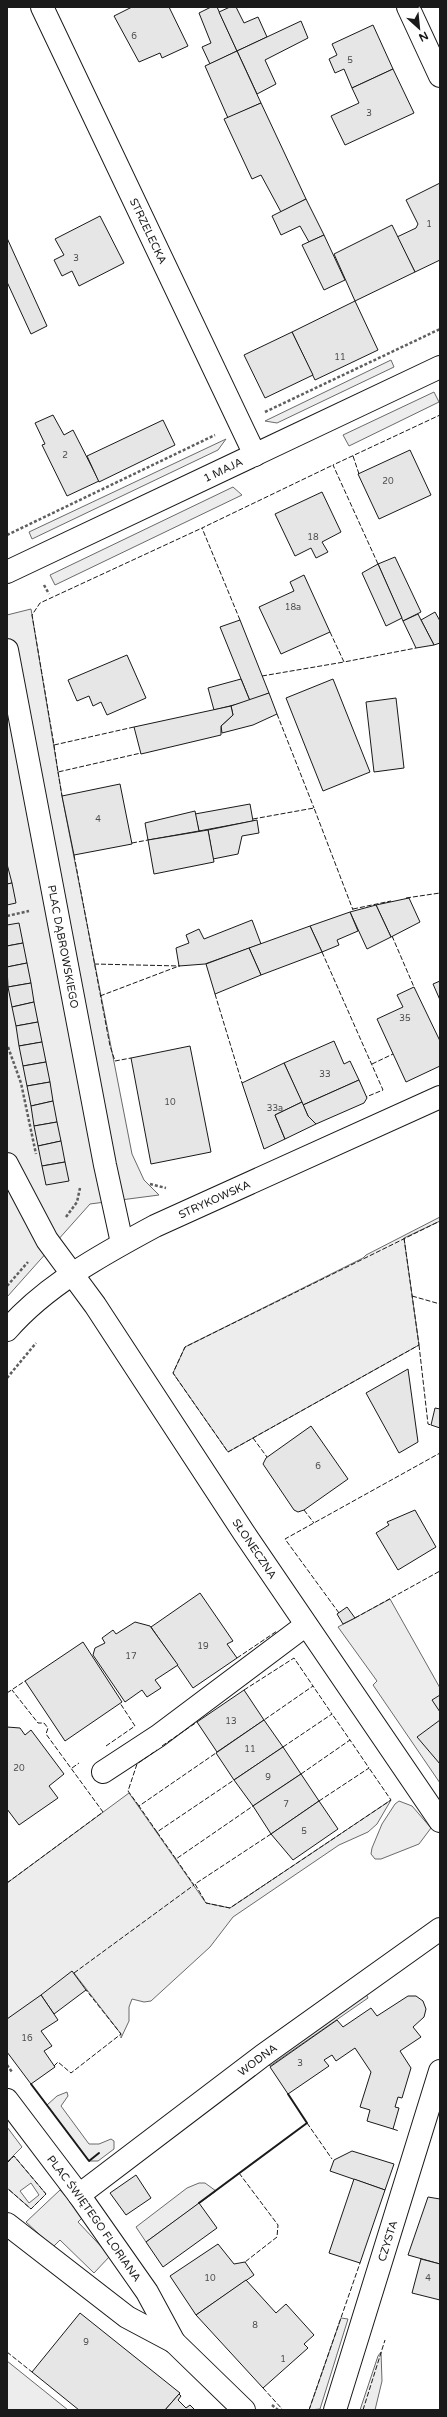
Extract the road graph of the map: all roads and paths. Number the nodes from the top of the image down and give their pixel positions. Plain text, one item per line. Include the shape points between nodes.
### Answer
1 (42, 7) edge
2 (408, 7) edge
3 (440, 76) edge
4 (440, 329) edge
5 (440, 367) edge
6 (261, 414) dead end
7 (218, 434) dead end
8 (255, 455) junction
9 (7, 535) edge
10 (7, 572) edge
11 (7, 650) edge
12 (28, 904) dead end
13 (29, 911) junction
14 (7, 916) edge
15 (31, 919) dead end
16 (7, 1043) edge
17 (8, 1047) edge
18 (440, 1096) edge
19 (36, 1155) dead end
20 (7, 1164) edge
21 (79, 1182) dead end
22 (47, 1240) junction
23 (122, 1243) junction
24 (72, 1275) junction
25 (8, 1283) edge
26 (7, 1330) edge
27 (306, 1625) junction
28 (103, 1772) dead end
29 (440, 1821) edge
30 (440, 1929) edge
31 (440, 2072) edge
32 (7, 2100) edge
33 (79, 2195) junction
34 (7, 2224) edge
35 (174, 2342) junction
36 (244, 2410) edge
37 (335, 2410) edge

1 - 8 street, STRZELECKA
2 - 3 street
4 - 6 path
5 - 8 street, 1 MAJA
7 - 9 path
8 - 10 street, 1 MAJA
11 - 23 street, PLAC DĄBROWSKIEGO
12 - 13 path
13 - 14 path
13 - 15 path
16 - 17 path
17 - 19 path via 21,1083
18 - 23 street, STRYKOWSKA
20 - 22 street, SŁONECZNA
21 - 22 path via 76,1202
22 - 24 street, SŁONECZNA
22 - 25 path
23 - 24 street, STRYKOWSKA
24 - 26 street, STRYKOWSKA
24 - 27 street, SŁONECZNA via 95,1305
27 - 28 street via 158,1736
27 - 29 street, SŁONECZNA
30 - 33 street, WODNA via 262,2056
31 - 37 street, CZYSTA
32 - 33 street, PLAC ŚWIĘTEGO FLORIANA
33 - 35 street, PLAC ŚWIĘTEGO FLORIANA via 147,2292
34 - 35 street, PLAC ŚWIĘTEGO FLORIANA via 127,2318
35 - 36 street, PLAC ŚWIĘTEGO FLORIANA

